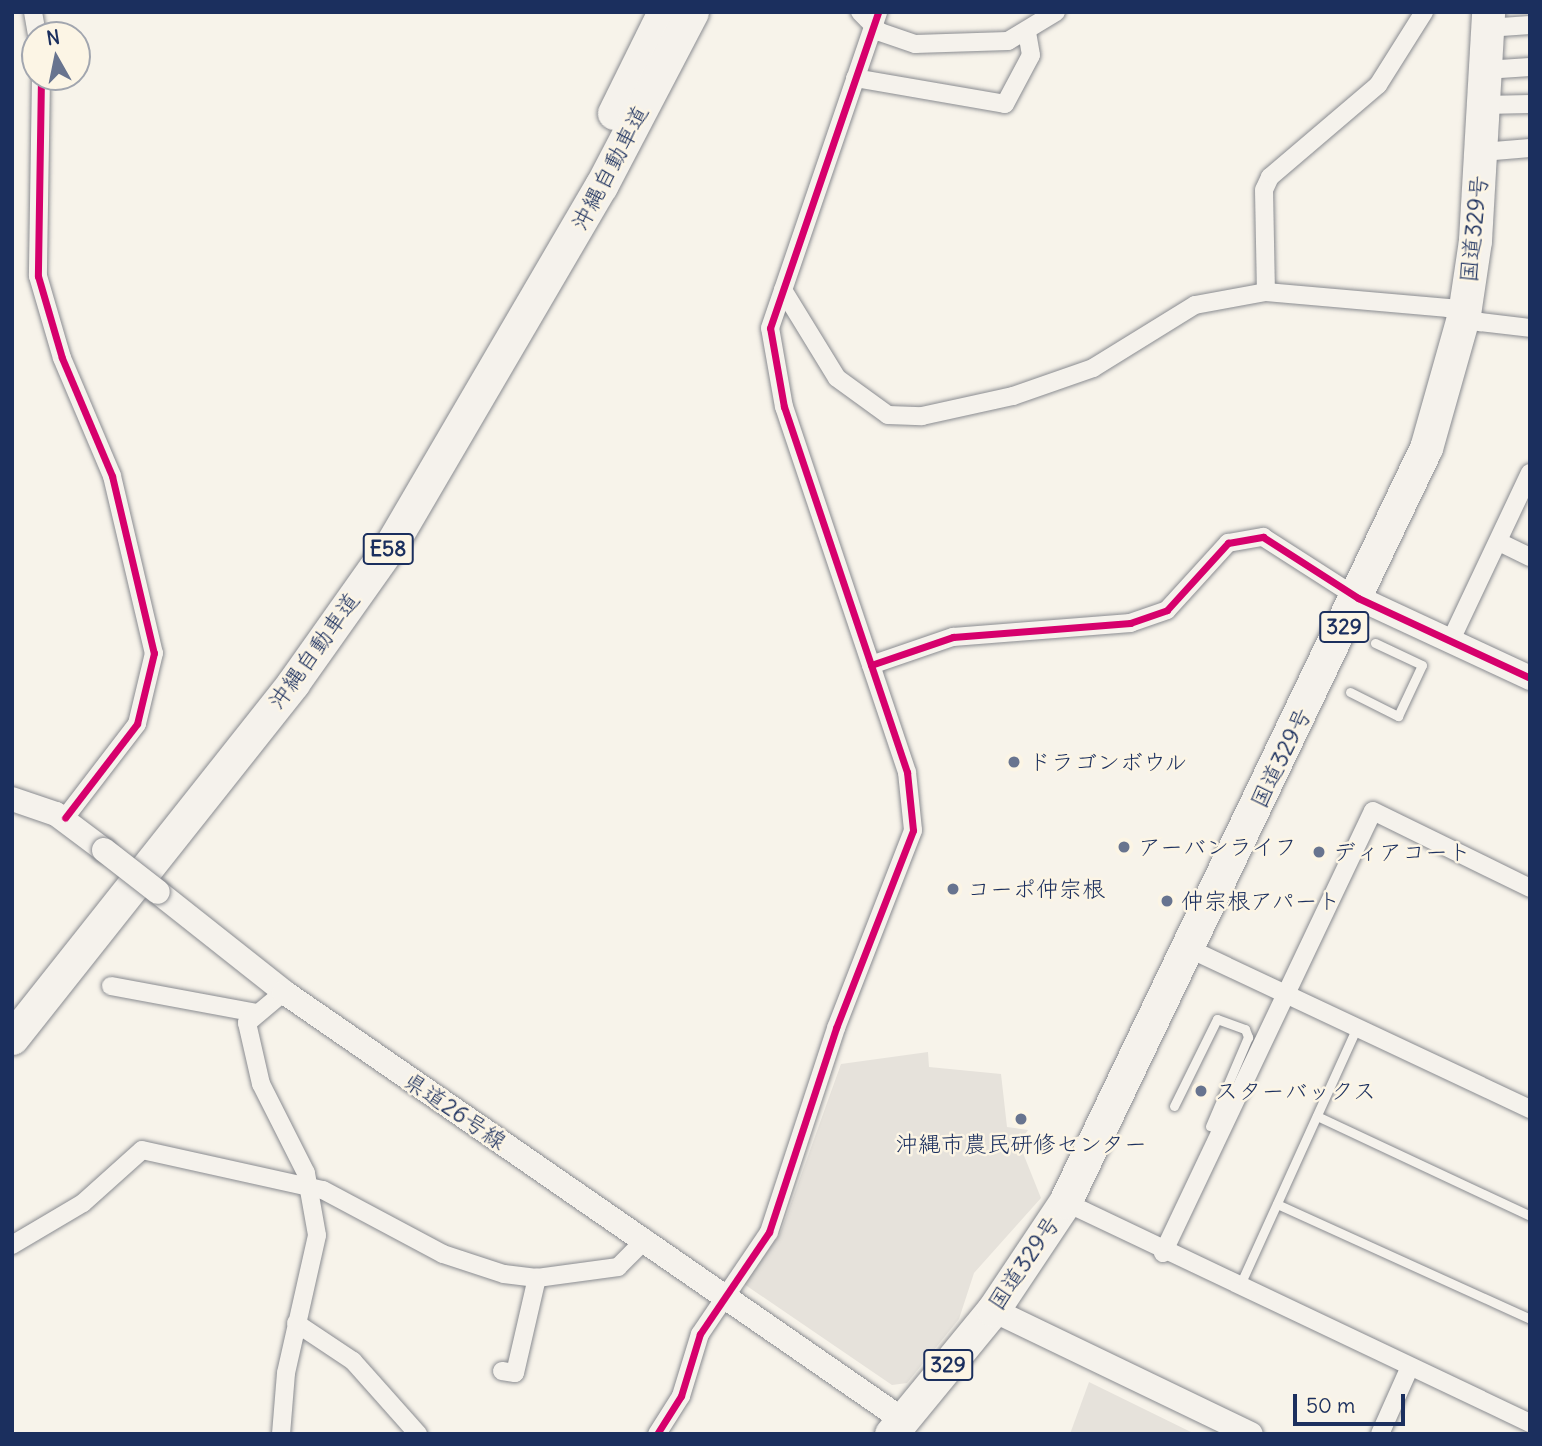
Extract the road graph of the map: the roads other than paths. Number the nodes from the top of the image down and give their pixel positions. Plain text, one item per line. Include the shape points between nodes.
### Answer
1 (664, 12) edge
2 (692, 12) edge
3 (714, 12) edge
4 (1056, 12) edge
5 (1424, 12) edge
6 (870, 16) edge
7 (1487, 20) edge
8 (1530, 25) edge
9 (1027, 33) junction
10 (1530, 68) edge
11 (1485, 70) junction
12 (855, 78) junction
13 (41, 91) edge
14 (1530, 104) edge
15 (1484, 106) junction
16 (1530, 148) edge
17 (1482, 152) junction
18 (601, 186) junction
19 (783, 290) junction
20 (1266, 292) junction
21 (1464, 314) junction
22 (1530, 328) edge
23 (1530, 473) edge
24 (1499, 542) junction
25 (1530, 556) edge
26 (1358, 598) junction
27 (1450, 642) junction
28 (1376, 643) dead end
29 (871, 665) junction
30 (1530, 678) edge
31 (1350, 692) dead end
32 (12, 799) edge
33 (65, 818) junction
34 (1530, 888) edge
35 (1191, 949) junction
36 (111, 986) dead end
37 (284, 992) junction
38 (1283, 992) junction
39 (12, 1003) edge
40 (257, 1013) junction
41 (1357, 1027) junction
42 (12, 1038) edge
43 (1174, 1106) dead end
44 (1530, 1109) edge
45 (1317, 1116) junction
46 (1210, 1126) dead end
47 (308, 1185) junction
48 (1065, 1202) junction
49 (1277, 1204) junction
50 (1530, 1216) edge
51 (646, 1239) junction
52 (12, 1245) edge
53 (1163, 1253) junction
54 (537, 1278) junction
55 (1238, 1288) junction
56 (726, 1294) junction
57 (993, 1310) junction
58 (1530, 1319) edge
59 (296, 1323) junction
60 (1409, 1369) junction
61 (502, 1371) dead end
62 (1530, 1423) edge
63 (897, 1427) edge
64 (281, 1434) edge
65 (418, 1434) edge
66 (657, 1434) edge
67 (1251, 1434) edge
68 (1380, 1434) edge

1 - 39 highway, 沖縄自動車道 / E58 via 590,162 375,528 273,673
2 - 18 highway, 沖縄自動車道 / E58
3 - 18 highway via 632,155
4 - 9 street
5 - 20 street via 1378,85 1270,177 1264,190
6 - 9 street via 915,44 1007,41
6 - 12 street
7 - 8 street
7 - 11 highway, 国道329号 / 329
9 - 12 street via 1031,55 1004,104
10 - 11 street
11 - 15 highway, 国道329号 / 329
12 - 19 street
13 - 33 street via 38,276 62,358 112,476 154,653 136,724
14 - 15 street
15 - 17 highway, 国道329号 / 329
16 - 17 street
17 - 21 highway, 国道329号 / 329
18 - 42 highway, 沖縄自動車道 / E58 via 392,542 293,683
19 - 20 street via 837,378 888,415 922,416 1013,396 1093,368 1195,305
19 - 29 street via 770,328 784,407
20 - 21 street
21 - 22 street
21 - 26 highway, 国道329号 / 329 via 1426,448
23 - 24 street
24 - 25 street
24 - 27 street
26 - 27 main road
26 - 29 street via 1263,537 1228,543 1167,610 1130,623 953,638
26 - 35 highway, 国道329号 / 329
27 - 30 main road
28 - 31 lane via 1422,665 1398,716
29 - 56 street via 907,772 913,830 836,1028 769,1232
32 - 33 main road, 県道26号線
33 - 37 main road, 県道26号線, bridge
34 - 38 street via 1373,811
35 - 38 street
35 - 48 highway, 国道329号 / 329
36 - 40 street
37 - 40 street
37 - 51 main road, 県道26号線
38 - 41 street
38 - 53 street
40 - 47 street via 247,1023 261,1084
41 - 44 street
41 - 45 lane
43 - 46 lane via 1217,1019 1245,1029 1248,1037
45 - 49 lane
45 - 50 lane
47 - 52 street via 142,1150 83,1203
47 - 54 street via 471,1266
47 - 59 street via 317,1235
48 - 53 street
48 - 57 highway, 国道329号 / 329
49 - 55 lane
49 - 58 lane
51 - 54 street via 618,1267
51 - 56 main road, 県道26号線
53 - 55 street
54 - 61 street via 515,1373
55 - 60 street
56 - 63 main road, 県道26号線
56 - 66 street via 700,1334 681,1396
57 - 63 highway, 国道329号 / 329
57 - 67 main road
59 - 64 street
59 - 65 street via 353,1361
60 - 62 street
60 - 68 street

